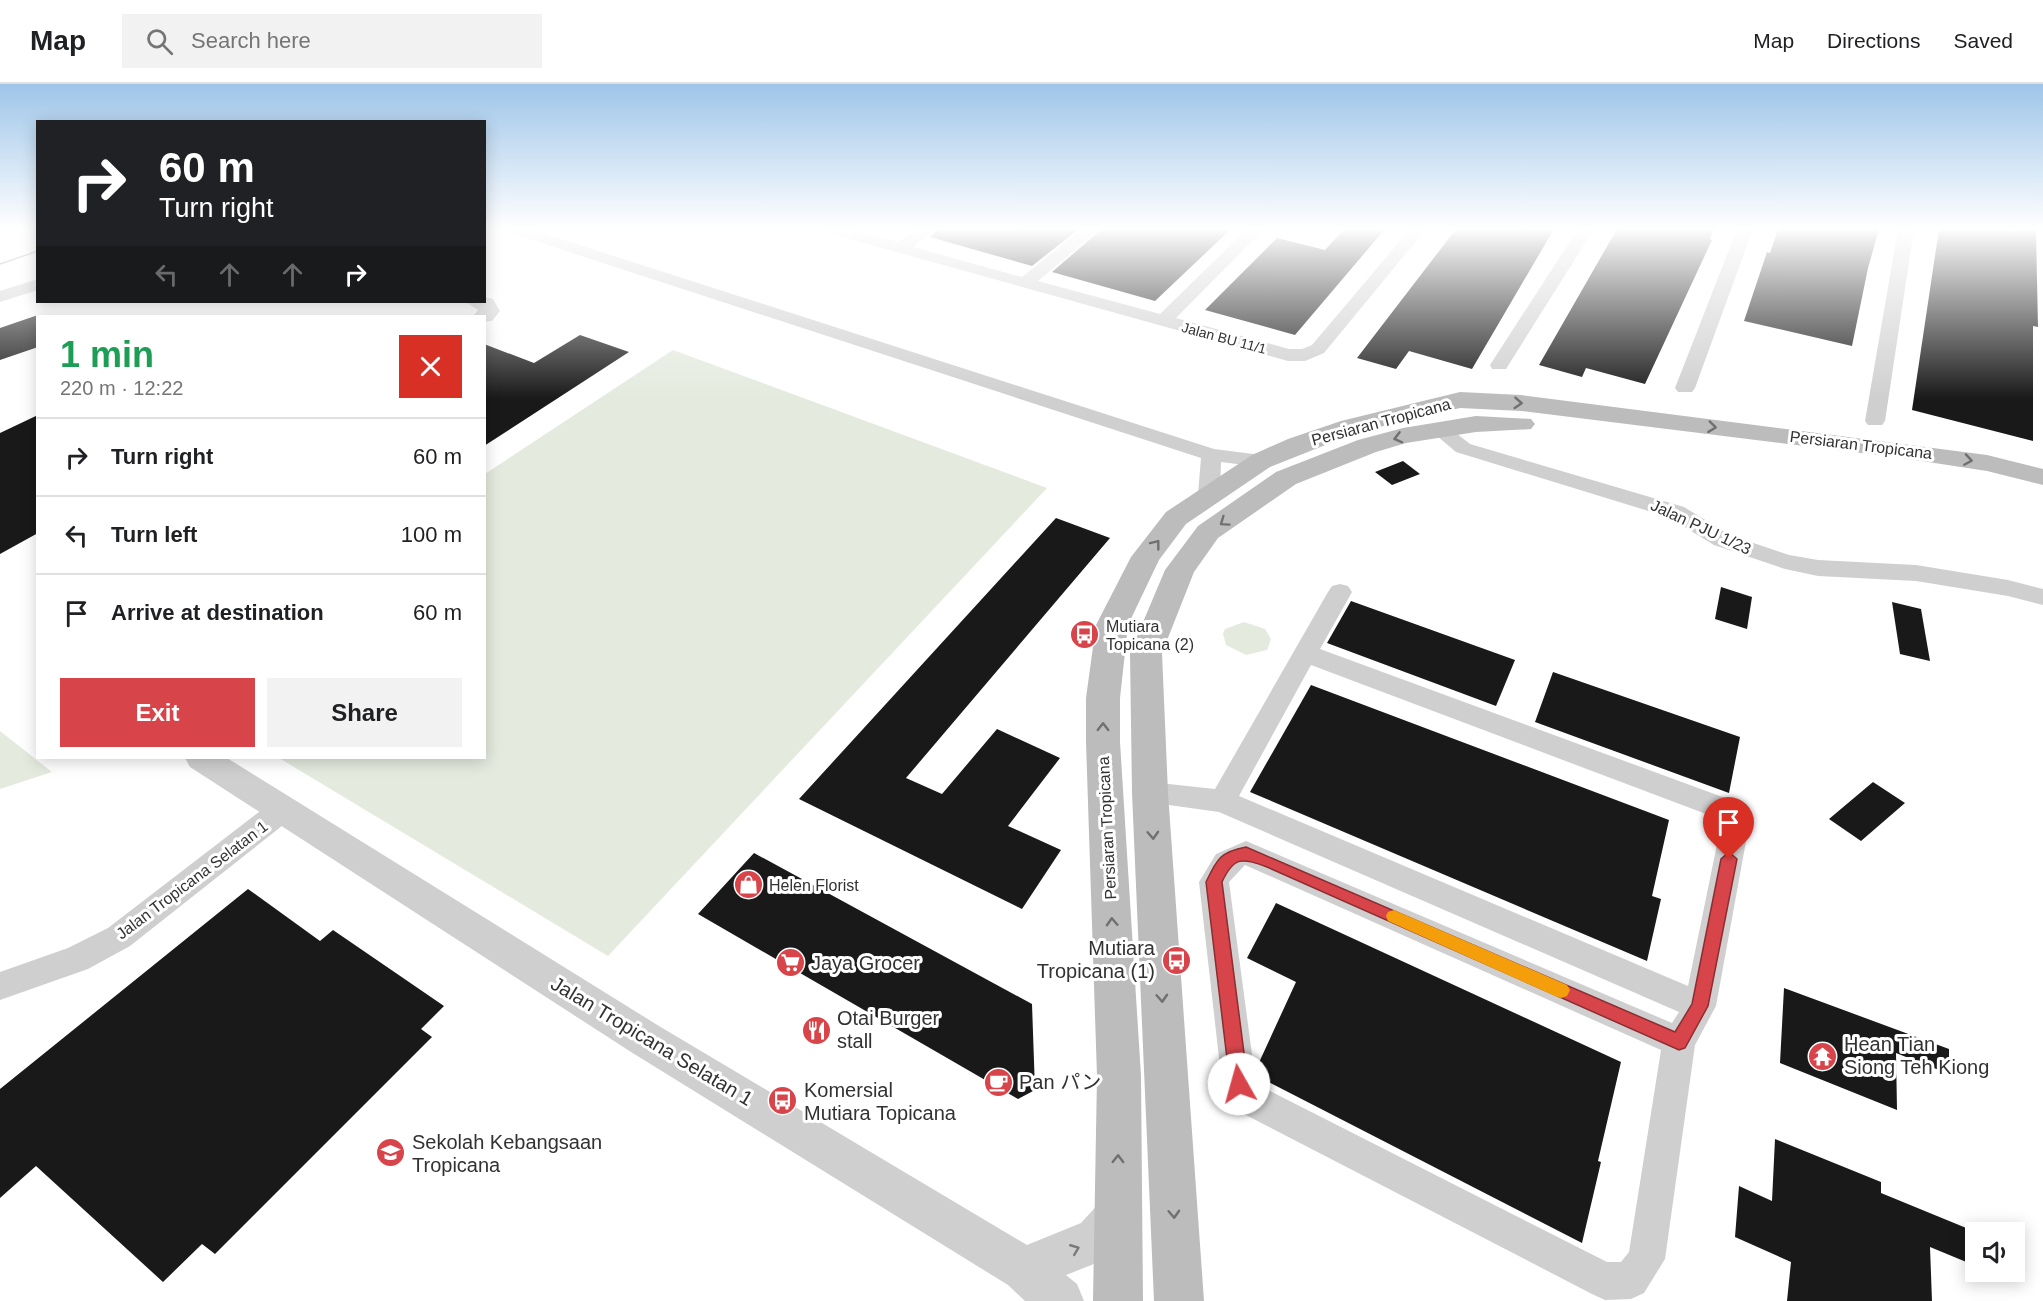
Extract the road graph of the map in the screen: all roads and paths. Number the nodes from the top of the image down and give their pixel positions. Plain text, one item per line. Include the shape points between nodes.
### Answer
1 (33, 286) edge
2 (689, 286) edge
3 (1039, 286) edge
4 (1199, 286) edge
5 (1371, 286) edge
6 (1550, 286) edge
7 (1724, 286) edge
8 (1897, 286) edge
9 (0, 297) edge
10 (481, 303) edge
11 (485, 315) edge
12 (1162, 322) junction
13 (1499, 365) dead end
14 (1686, 388) dead end
15 (1460, 400) junction
16 (1405, 412) junction
17 (1875, 421) dead end
18 (1476, 424) junction
19 (1435, 430) junction
20 (1210, 455) junction
21 (1261, 461) junction
22 (2043, 477) edge
23 (1209, 495) junction
24 (2043, 496) edge
25 (1340, 592) dead end
26 (2043, 597) edge
27 (1304, 653) junction
28 (204, 759) edge
29 (1150, 793) junction
30 (1222, 801) junction
31 (282, 810) junction
32 (0, 986) edge
33 (1700, 1006) junction
34 (1679, 1042) junction
35 (1117, 1217) junction
36 (1024, 1269) junction
37 (1060, 1301) edge
38 (1118, 1301) edge
39 (1179, 1301) edge

1 - 9 street
2 - 20 street
3 - 12 street, Jalan BU 11/1
4 - 12 street
5 - 12 street, Jalan BU 11/1 via 1318,349 1305,355 1288,355
6 - 13 street
7 - 14 street
8 - 17 street
10 - 11 street via 489,310
15 - 16 main road, Persiaran Tropicana
15 - 18 main road via 1455,411
15 -> 22 main road, Persiaran Tropicana via 1521,403 1902,450 1987,463
16 - 19 main road via 1427,421
16 - 21 main road, Persiaran Tropicana via 1350,426
18 - 19 main road, Persiaran Tropicana
18 - 24 main road, Persiaran Tropicana via 1546,424 1935,475
19 - 26 street, Jalan PJU 1/23 via 1463,448 1676,512 1722,540 1785,562 1818,568 1916,573
19 -> 29 main road, Persiaran Tropicana via 1367,446 1295,474 1208,532 1180,570 1146,653
20 - 21 street
20 - 23 street
21 - 23 main road, Persiaran Tropicana
35 -> 23 main road, Persiaran Tropicana via 1119,1076 1103,742 1103,698 1112,625 1146,557 1176,518
25 - 27 street
27 - 30 street
27 - 33 street via 1737,814
28 - 31 street, Jalan Tropicana Selatan 1
29 - 30 street
29 -> 39 main road, Persiaran Tropicana
30 - 33 street
31 - 32 street, Jalan Tropicana Selatan 1 via 119,937 77,958
31 - 36 street, Jalan Tropicana Selatan 1 via 645,1039
33 - 34 street
34 - 34 street via 1646,1259 1631,1280 1605,1281 1254,1101 1239,1084 1214,882 1222,865 1232,856 1246,853
36 -> 35 street via 1097,1240
35 - 38 main road, Persiaran Tropicana
36 - 37 street, Jalan Tropicana Selatan 1

